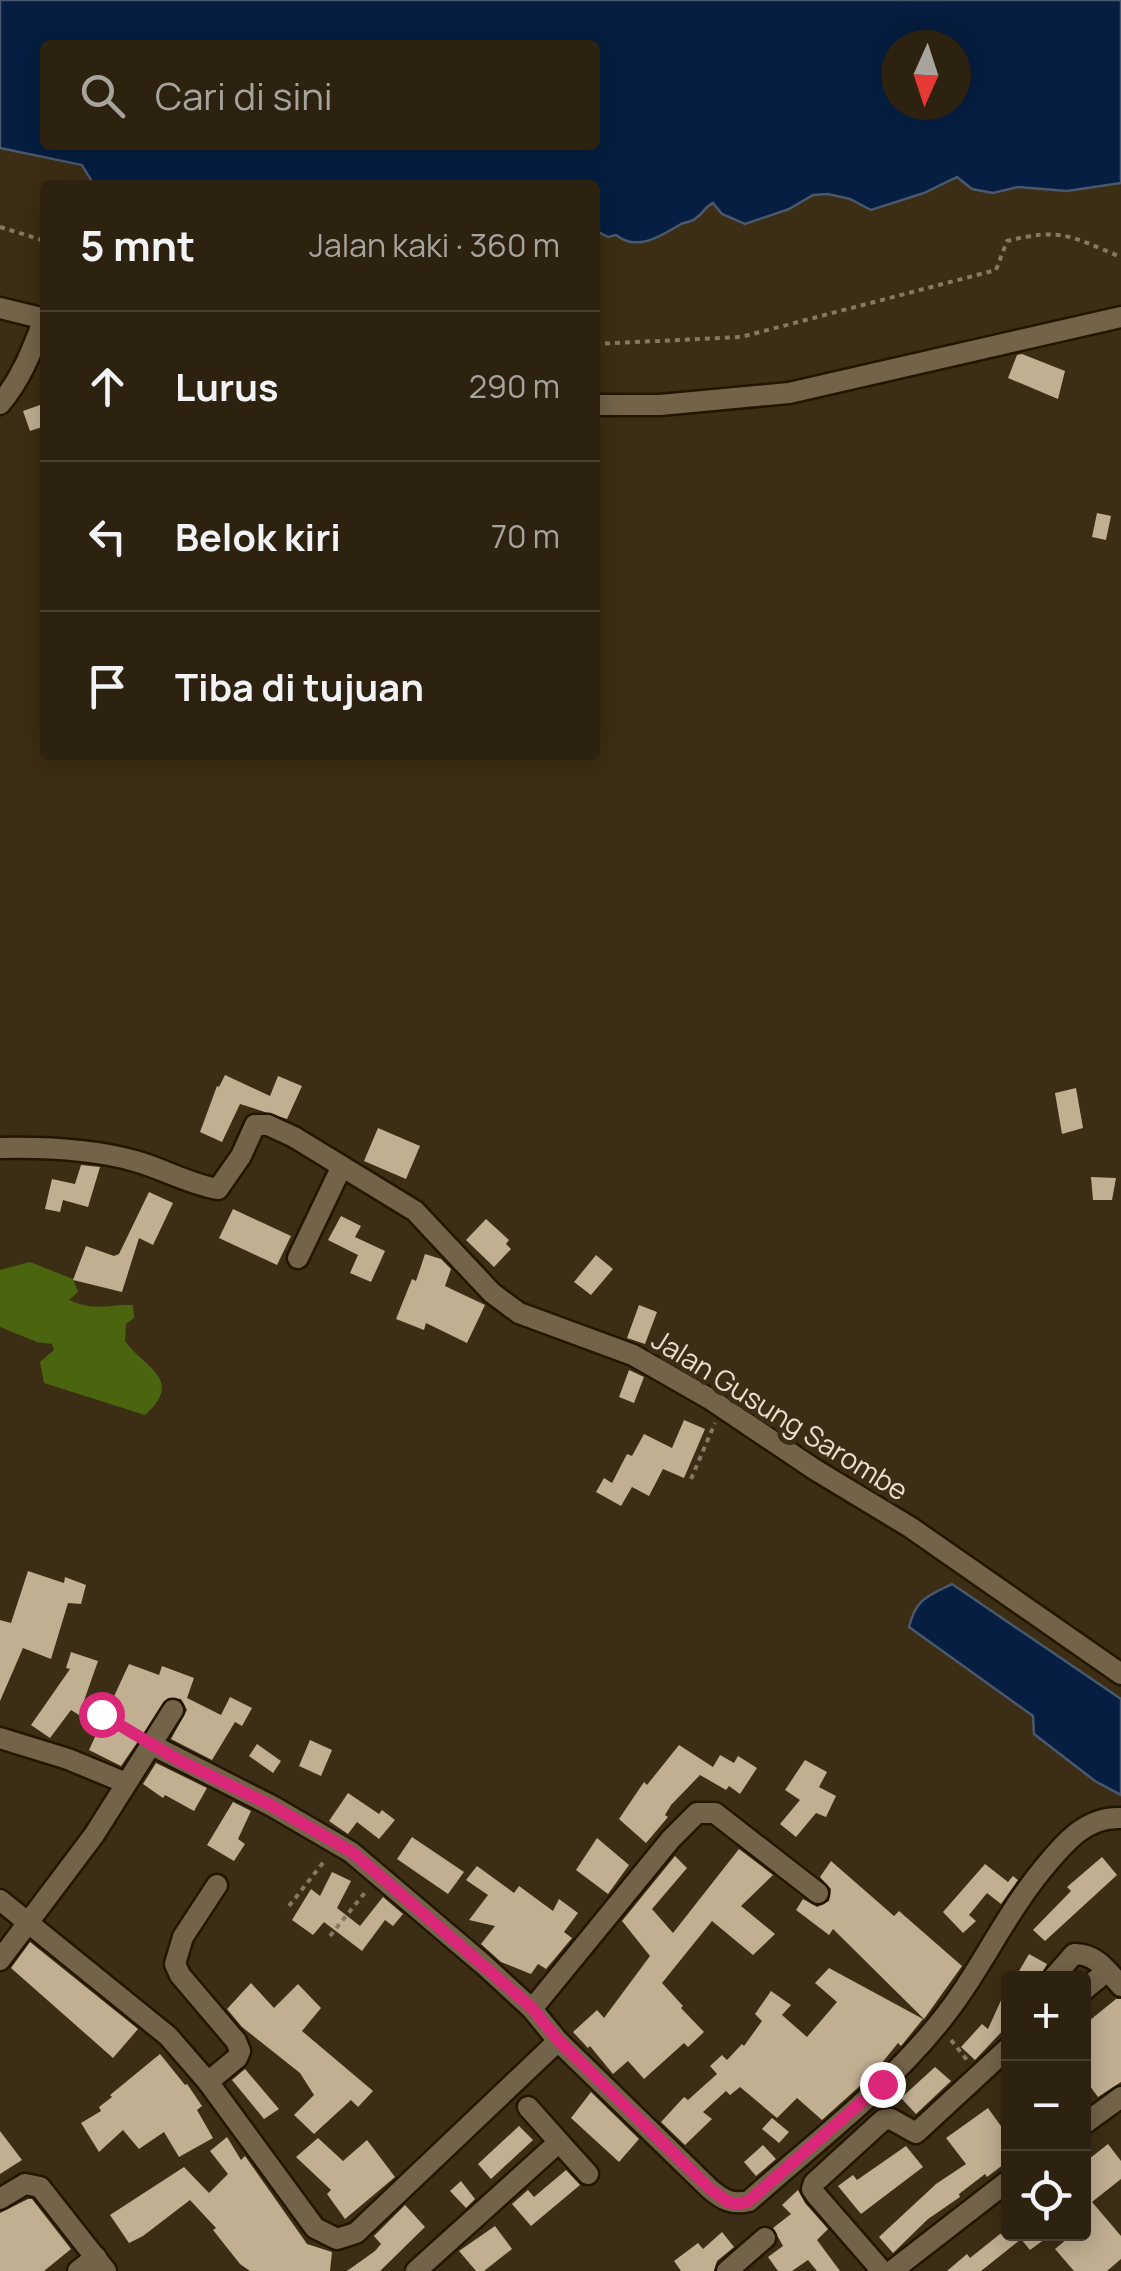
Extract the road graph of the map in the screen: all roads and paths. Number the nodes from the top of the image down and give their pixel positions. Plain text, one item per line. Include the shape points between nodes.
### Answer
1 (0, 227) edge
2 (40, 239) edge
3 (1121, 256) edge
4 (0, 308) edge
5 (1121, 317) edge
6 (40, 318) edge
7 (40, 329) edge
8 (600, 344) edge
9 (0, 404) edge
10 (600, 405) edge
11 (0, 1148) edge
12 (341, 1168) junction
13 (298, 1258) dead end
14 (721, 1409) junction
15 (692, 1479) dead end
16 (1121, 1674) edge
17 (173, 1710) dead end
18 (101, 1714) dead end
19 (0, 1738) edge
20 (150, 1744) junction
21 (126, 1783) junction
22 (1121, 1818) edge
23 (338, 1844) junction
24 (379, 1875) junction
25 (217, 1885) dead end
26 (818, 1892) dead end
27 (0, 1900) edge
28 (289, 1906) dead end
29 (26, 1922) junction
30 (330, 1936) dead end
31 (0, 1960) edge
32 (1060, 1971) edge
33 (1114, 1979) edge
34 (532, 2008) junction
35 (939, 2024) junction
36 (558, 2040) junction
37 (1001, 2061) edge
38 (978, 2076) junction
39 (208, 2082) junction
40 (1121, 2097) edge
41 (528, 2106) dead end
42 (1091, 2119) edge
43 (559, 2142) junction
44 (588, 2174) dead end
45 (1001, 2185) edge
46 (0, 2200) edge
47 (766, 2238) dead end
48 (101, 2264) edge
49 (427, 2268) edge
50 (78, 2271) edge
51 (727, 2271) edge
52 (882, 2271) edge
53 (892, 2271) edge

1 - 2 path
3 - 8 path via 1082,238 1040,233 1007,241 996,270 741,337
4 - 6 street
5 - 10 street via 790,393
7 - 9 street
11 - 12 street, Jalan Gusung Sarombe via 101,1153 218,1189 255,1125 268,1125
12 - 13 street
12 - 14 street, Jalan Gusung Sarombe via 416,1211 519,1313 633,1355
14 - 15 path
14 - 16 street, Jalan Gusung Sarombe via 910,1526
17 - 20 street
18 - 20 path
19 - 21 street
20 - 21 street
20 - 23 street
21 - 29 street via 77,1860
22 - 35 street via 1089,1824 1062,1846
23 - 24 street
23 - 28 path
24 - 30 path
24 - 34 street
25 - 39 street via 175,1964 240,2050
26 - 34 street via 715,1812 697,1814
27 - 29 street
29 - 31 street
29 - 39 street via 144,2013
32 - 33 street via 1076,1954 1091,1956
34 - 36 street
35 - 36 street via 858,2108 738,2204 710,2189
35 - 38 path
36 - 39 street via 346,2238 315,2228
37 - 38 street
38 - 52 street via 916,2133 883,2120 812,2186
40 - 42 street
41 - 43 street
43 - 44 street
43 - 49 street
45 - 53 street
46 - 48 street via 25,2184 40,2187
47 - 51 street
48 - 50 street

